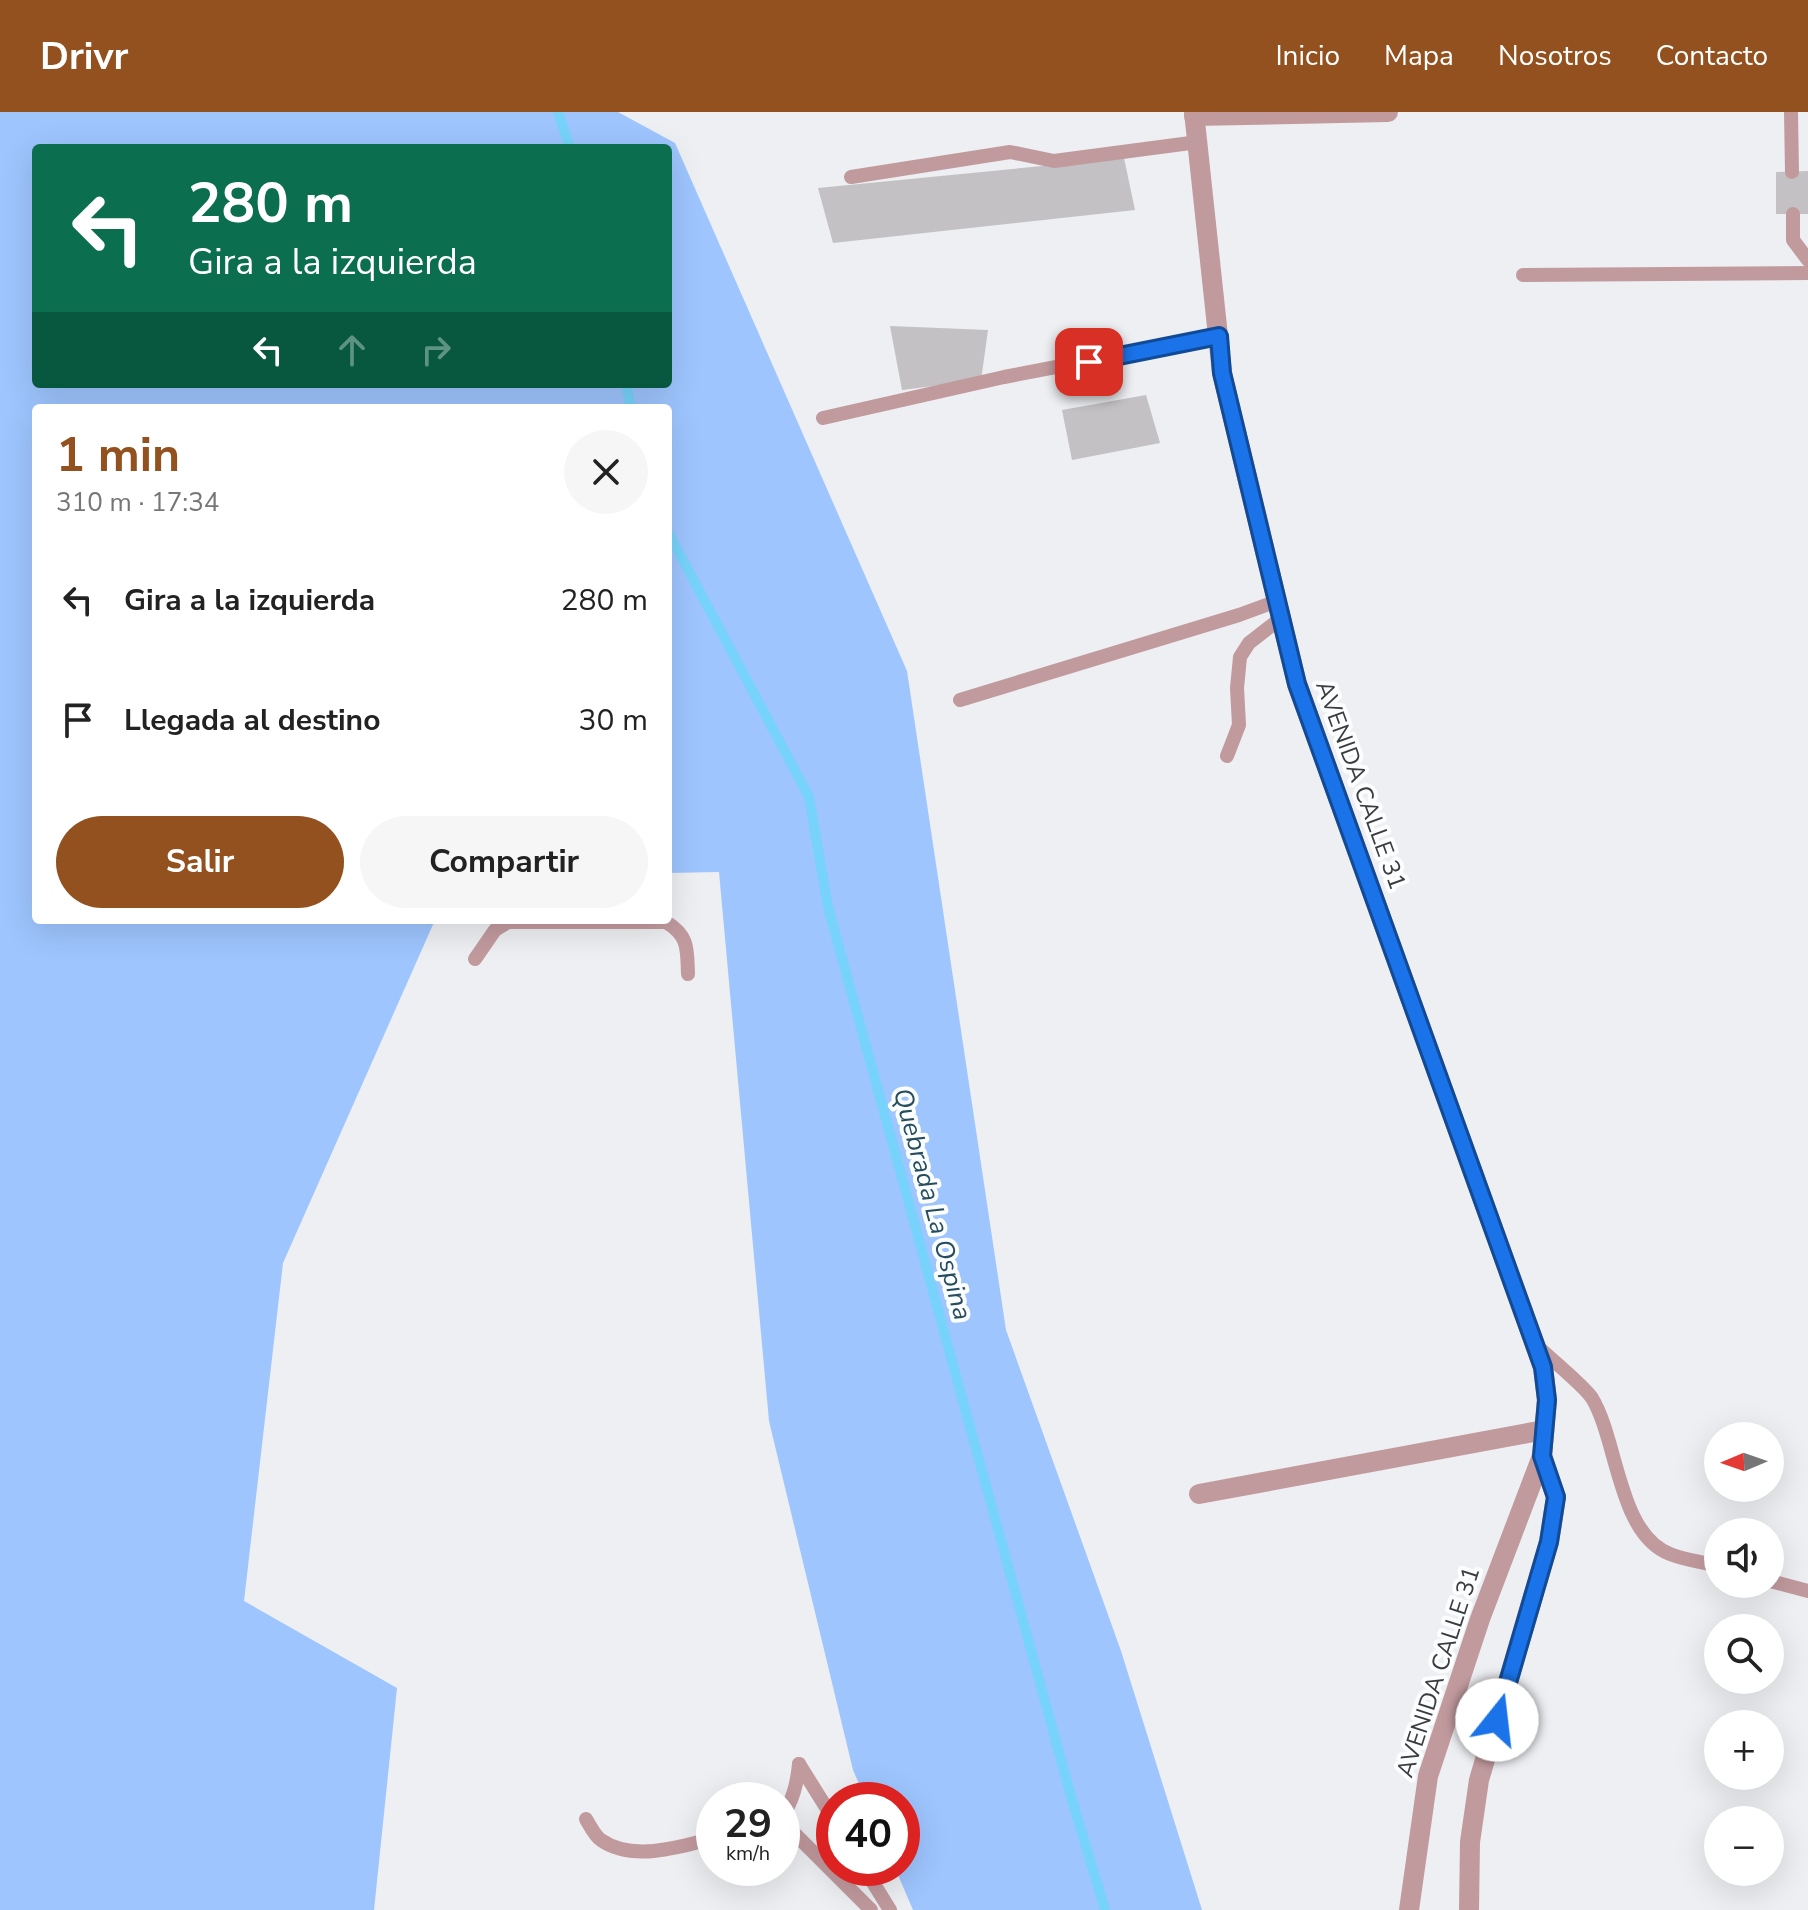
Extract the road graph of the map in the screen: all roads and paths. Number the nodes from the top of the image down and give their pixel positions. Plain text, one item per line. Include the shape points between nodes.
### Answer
1 (1388, 112) edge
2 (1791, 112) edge
3 (1194, 114) edge
4 (1198, 142) junction
5 (1792, 172) dead end
6 (851, 177) dead end
7 (1793, 214) dead end
8 (1808, 260) edge
9 (1808, 273) edge
10 (1523, 275) dead end
11 (1219, 336) junction
12 (823, 418) dead end
13 (1279, 609) junction
14 (960, 700) dead end
15 (1227, 756) dead end
16 (505, 924) edge
17 (669, 924) edge
18 (475, 959) dead end
19 (688, 974) dead end
20 (1534, 1343) junction
21 (1544, 1430) junction
22 (1542, 1456) junction
23 (1199, 1494) dead end
24 (1704, 1562) edge
25 (1784, 1585) edge
26 (1808, 1591) edge
27 (796, 1782) edge
28 (816, 1791) edge
29 (586, 1819) dead end
30 (800, 1837) edge
31 (696, 1842) edge
32 (875, 1886) edge
33 (871, 1910) edge
34 (890, 1910) edge
35 (1409, 1910) edge
36 (1469, 1910) edge

1 - 3 street
2 - 5 lane
3 - 4 street, AVENIDA CALLE 31
4 - 6 lane via 1054,161 1010,152
4 - 11 street, AVENIDA CALLE 31
7 - 8 lane via 1793,240
9 - 10 lane
11 - 12 lane
11 - 13 street, AVENIDA CALLE 31 via 1222,373
13 - 14 lane via 1239,615
13 - 15 lane via 1240,657 1239,725
13 - 20 street, AVENIDA CALLE 31 via 1297,684
16 - 18 lane
17 - 19 lane via 684,938
20 - 21 street, AVENIDA CALLE 31 via 1547,1400
20 - 24 lane via 1591,1396 1643,1532 1667,1553
21 - 22 street, AVENIDA CALLE 31
21 - 23 street
22 - 35 street, AVENIDA CALLE 31 via 1428,1776
22 - 36 street, AVENIDA CALLE 31 via 1556,1497 1549,1542 1479,1780 1470,1842
25 - 26 lane
27 - 28 lane via 799,1764
29 - 31 lane via 599,1840 624,1849 661,1850
30 - 33 lane
32 - 34 lane

